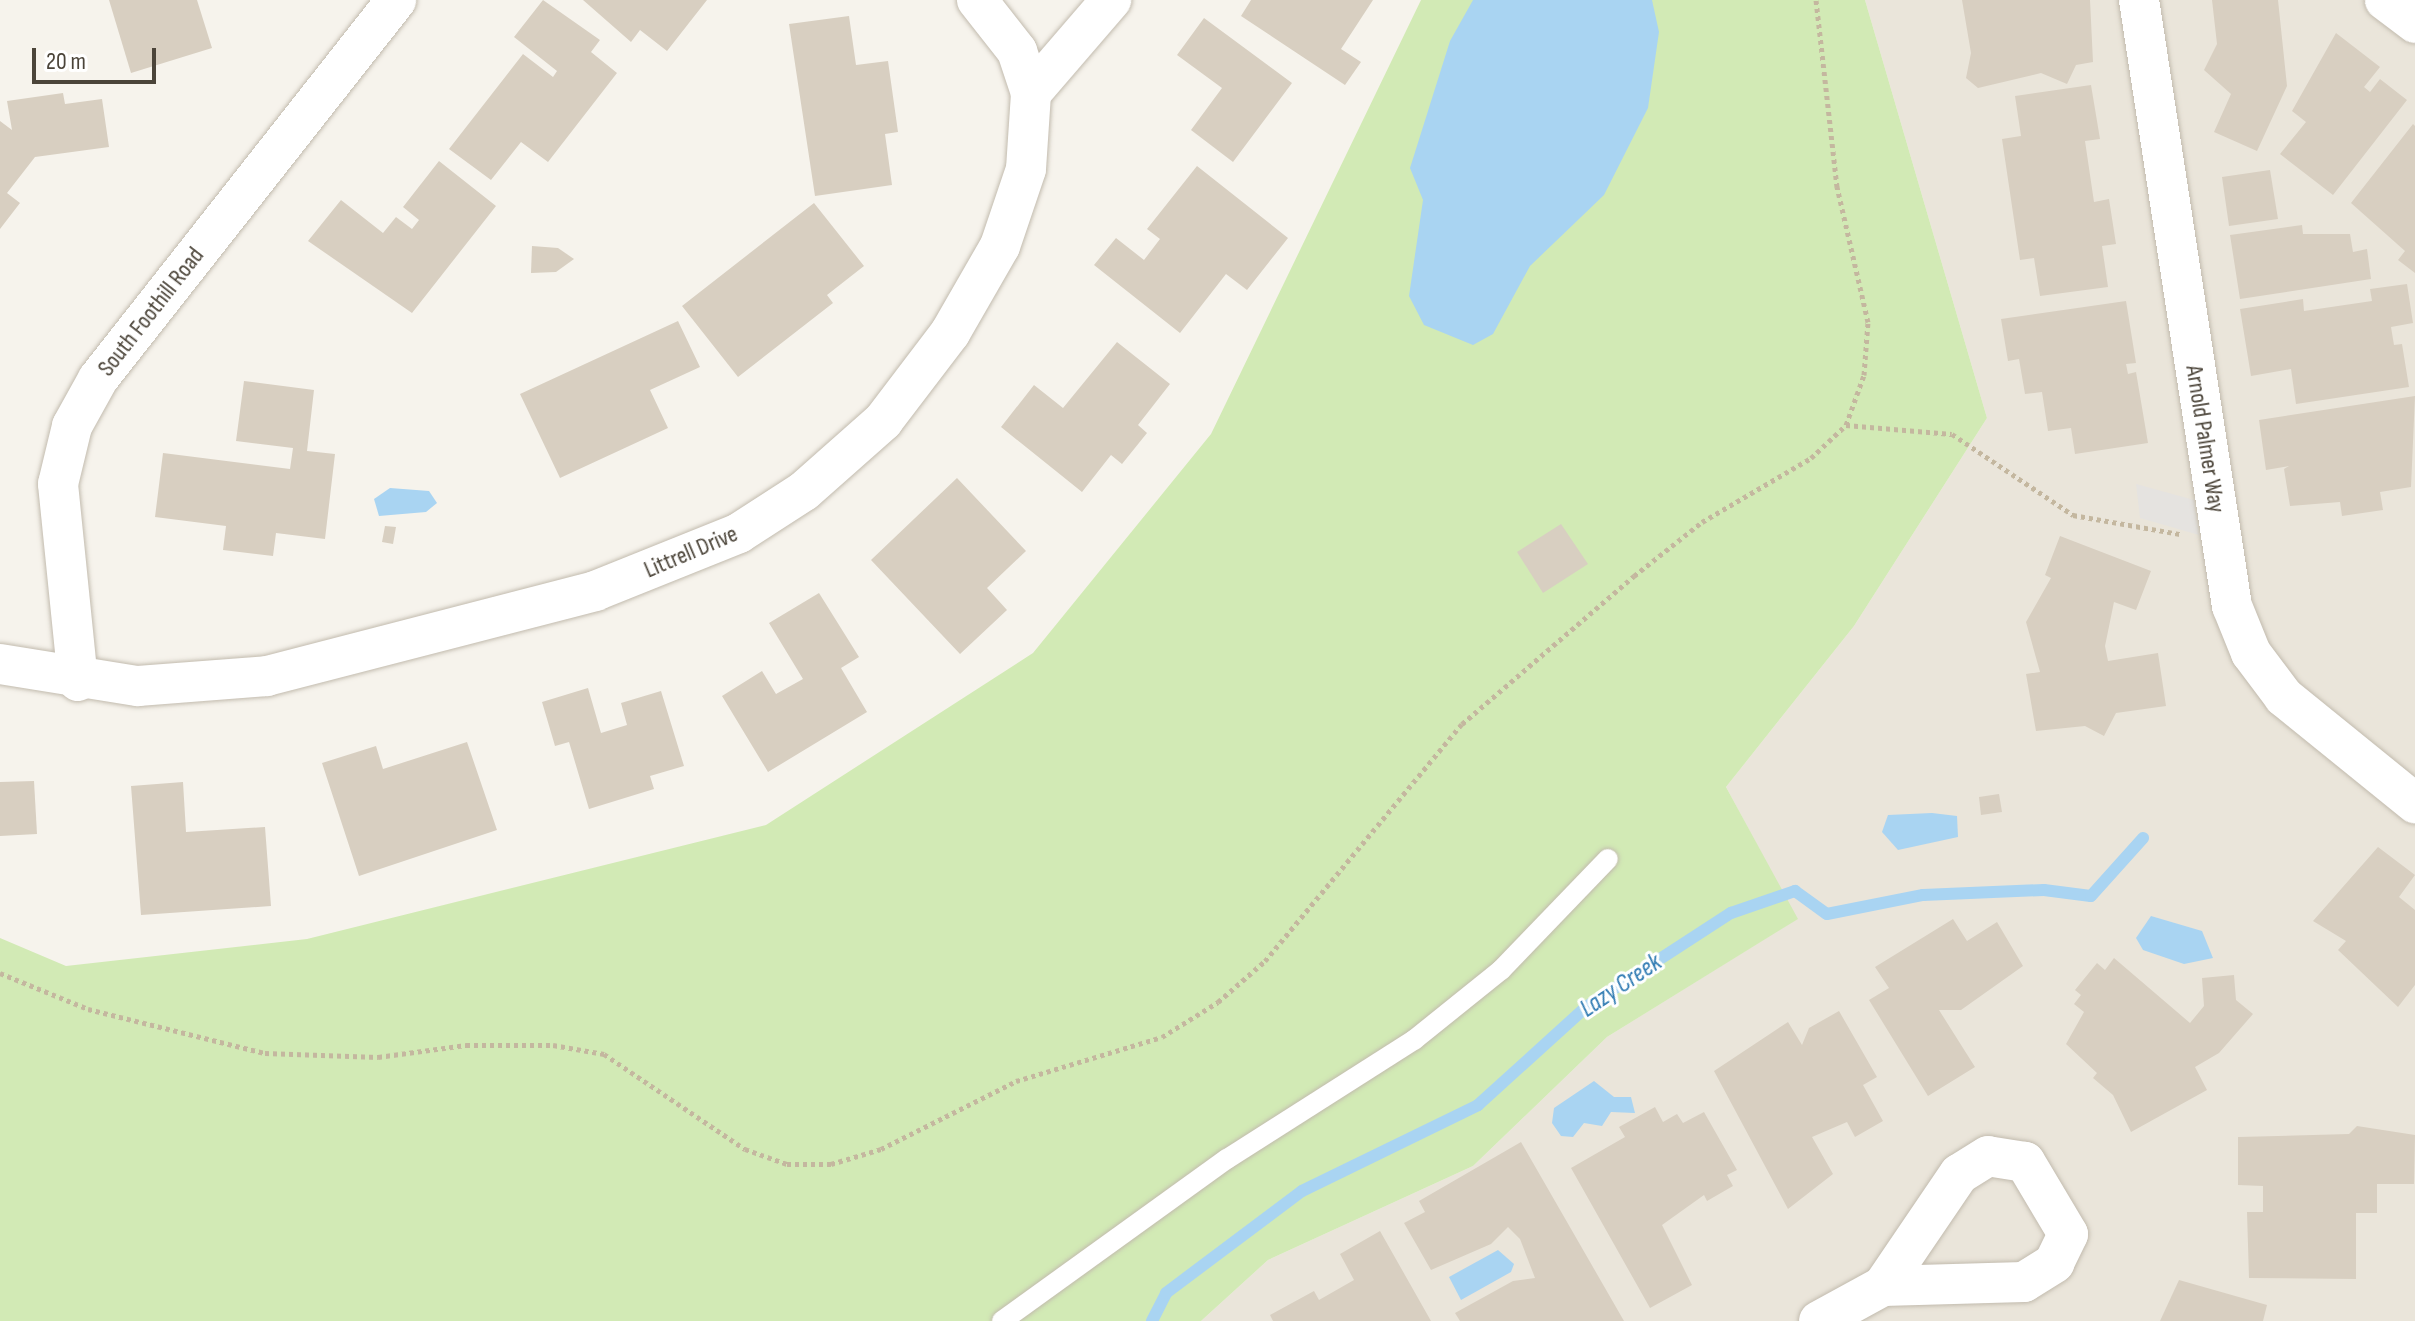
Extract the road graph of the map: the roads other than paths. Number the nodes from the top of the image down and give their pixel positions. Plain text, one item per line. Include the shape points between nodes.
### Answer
1 (396, 0) edge
2 (977, 0) edge
3 (1111, 0) edge
4 (2139, 0) edge
5 (2385, 0) edge
6 (2415, 23) edge
7 (1031, 93) junction
8 (0, 664) edge
9 (78, 681) junction
10 (2415, 803) edge
11 (1608, 859) dead end
12 (1883, 1286) dead end
13 (1002, 1321) edge
14 (1819, 1321) edge

1 - 9 street, South Foothill Road via 98,379 72,426 58,484
2 - 7 street, Littrell Drive via 1017,51
3 - 7 street
4 - 10 street, Arnold Palmer Way via 2232,606 2251,653 2295,707
5 - 6 street
7 - 9 street, Littrell Drive via 1026,169 1000,246 950,333 883,421 804,491 739,533 595,591 267,676 202,686
8 - 9 street, Littrell Drive
11 - 13 lane via 1501,970 1414,1040 1227,1159
12 - 14 street

